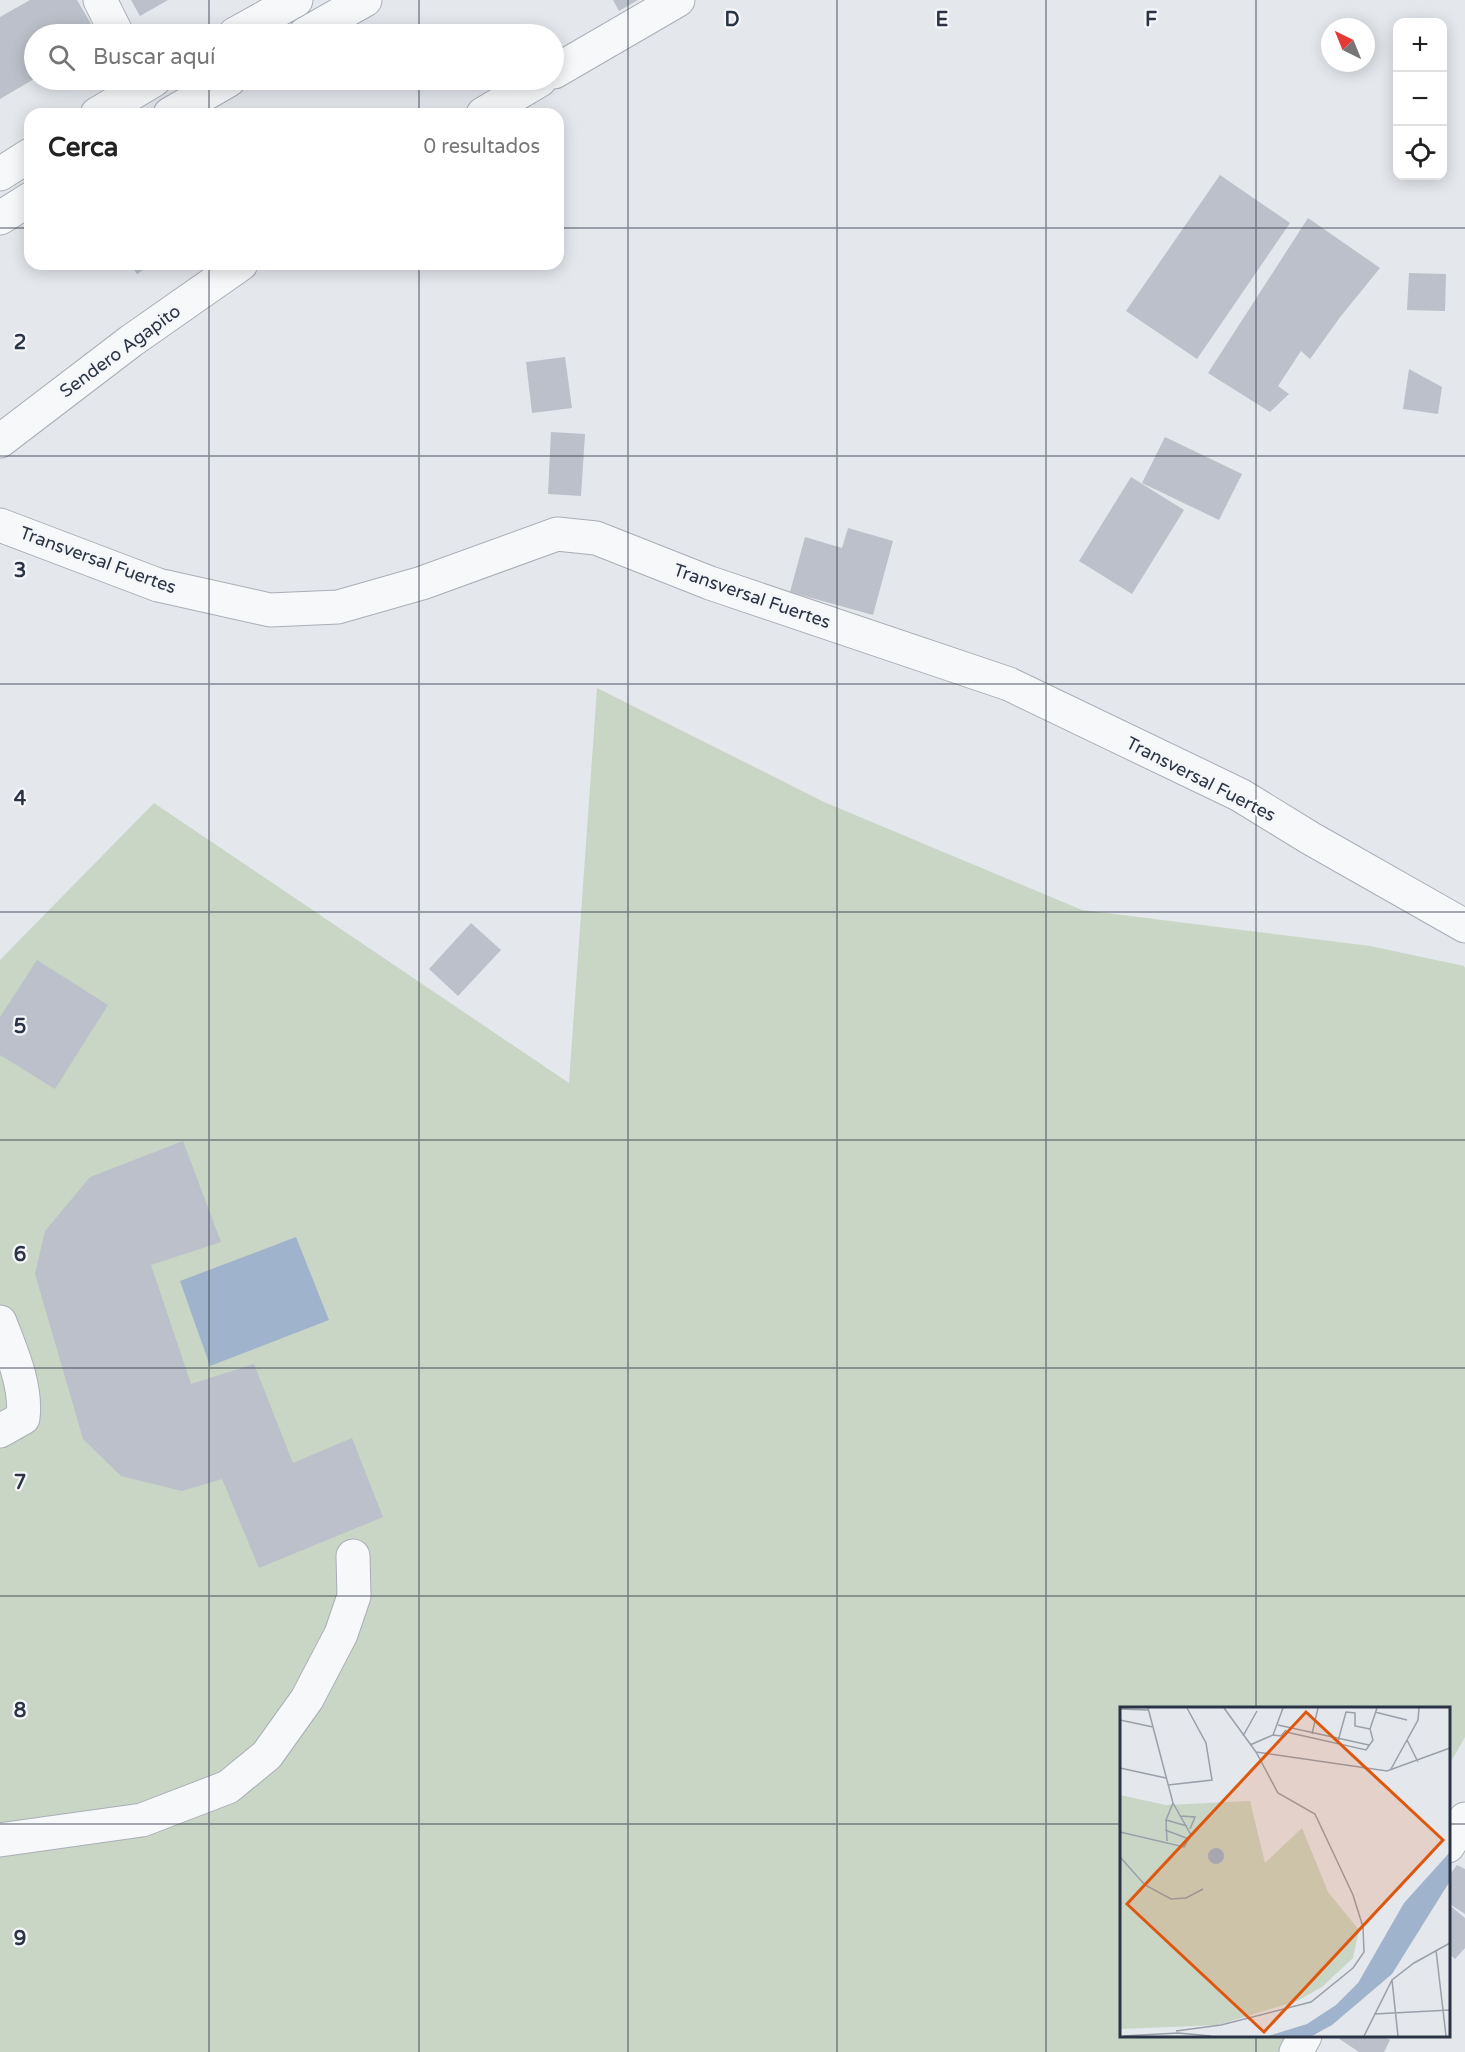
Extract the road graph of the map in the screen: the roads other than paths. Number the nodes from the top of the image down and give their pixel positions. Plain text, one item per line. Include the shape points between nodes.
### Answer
1 (100, 0) edge
2 (296, 0) edge
3 (678, 0) edge
4 (348, 4) edge
5 (112, 24) edge
6 (253, 24) edge
7 (319, 24) edge
8 (564, 66) edge
9 (133, 90) edge
10 (151, 90) edge
11 (212, 90) edge
12 (523, 90) edge
13 (106, 108) edge
14 (158, 108) edge
15 (180, 108) edge
16 (493, 108) edge
17 (24, 159) edge
18 (0, 174) edge
19 (24, 203) edge
20 (0, 218) edge
21 (232, 270) edge
22 (0, 441) edge
23 (0, 525) edge
24 (1465, 926) edge
25 (4, 1342) edge
26 (0, 1431) edge
27 (354, 1556) dead end
28 (1465, 1819) edge
29 (0, 1840) edge
30 (1450, 1844) edge
31 (1304, 2037) edge
32 (1296, 2052) edge

1 - 5 street
2 - 6 street
3 - 8 street
4 - 7 street
9 - 13 street
10 - 14 street
11 - 15 street
12 - 16 street
17 - 18 street
19 - 20 street
21 - 22 street, Sendero Agapito
23 - 24 street, Transversal Fuertes via 158,585 270,610 338,607 422,583 557,534 596,538 710,583 1009,684 1240,795
25 - 26 street via 25,1402 23,1418
27 - 29 street via 354,1596 341,1634 307,1699 267,1755 228,1787 142,1820
28 - 30 street
31 - 32 street

